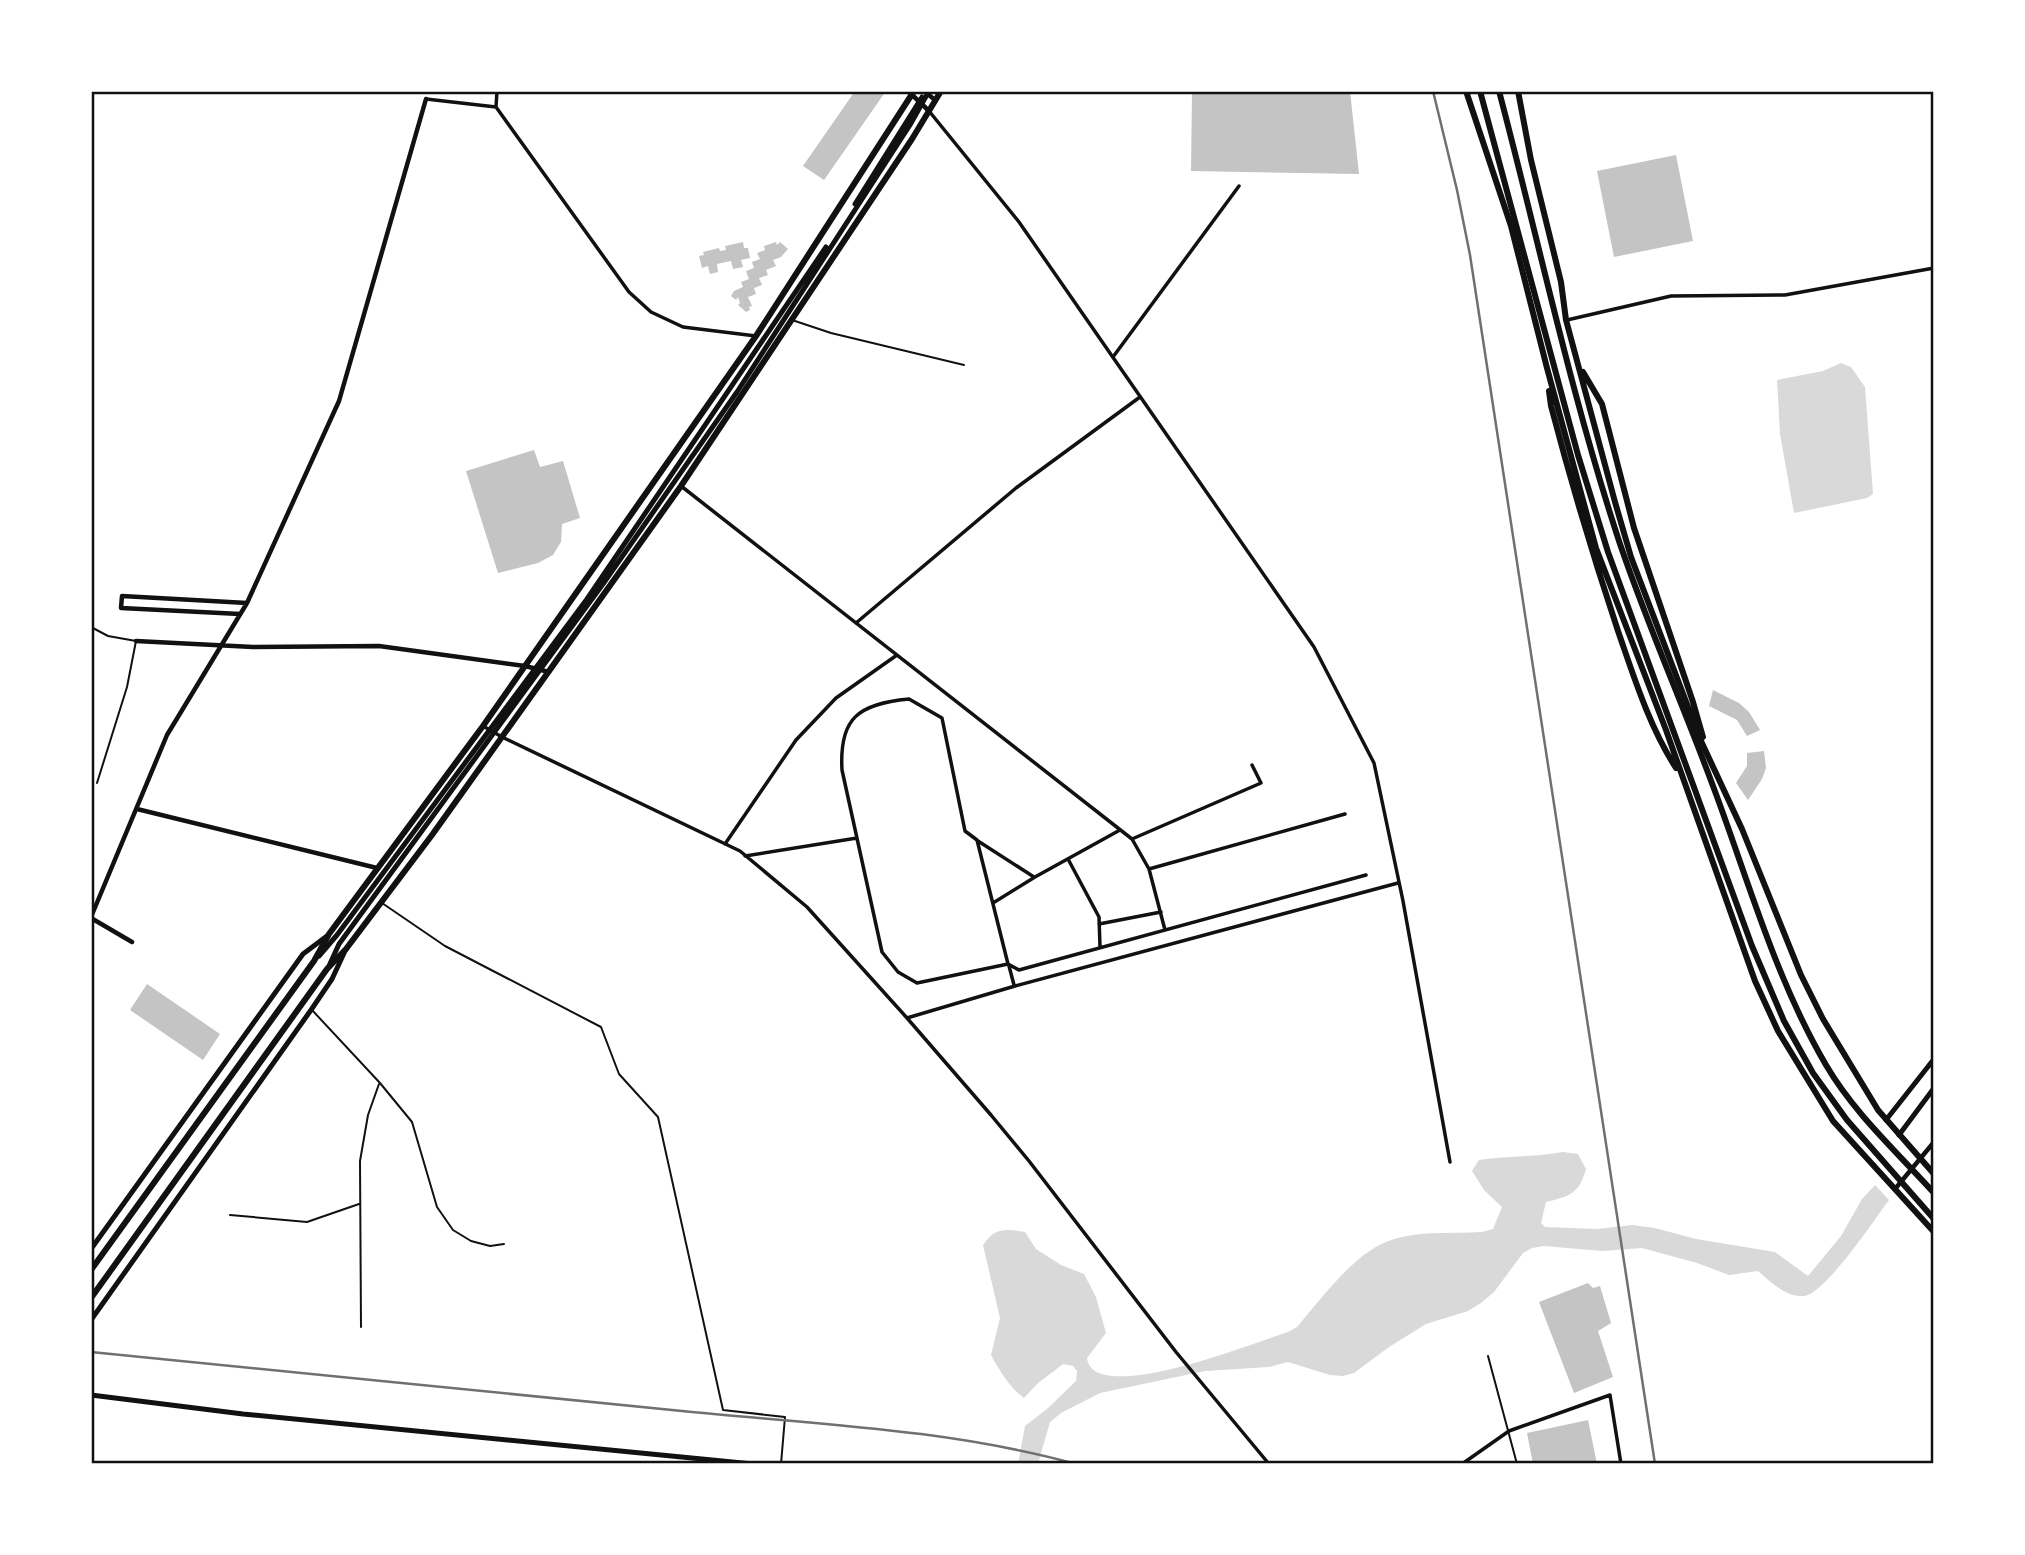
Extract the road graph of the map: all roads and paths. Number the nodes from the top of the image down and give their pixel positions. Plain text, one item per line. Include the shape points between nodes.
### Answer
1 (497, 91) edge
2 (941, 91) edge
3 (1466, 91) edge
4 (1480, 91) edge
5 (1499, 91) edge
6 (1518, 91) edge
7 (911, 92) edge
8 (926, 92) edge
9 (426, 99) joint
10 (935, 100) junction
11 (921, 102) junction
12 (496, 107) junction
13 (929, 111) junction
14 (1239, 186) dead end
15 (1934, 268) edge
16 (791, 320) junction
17 (1566, 320) junction
18 (756, 336) junction
19 (1113, 357) junction
20 (964, 365) dead end
21 (1579, 366) junction
22 (1547, 368) junction
23 (1140, 397) junction
24 (681, 485) junction
25 (247, 603) junction
26 (240, 614) junction
27 (856, 623) junction
28 (91, 627) edge
29 (136, 641) junction
30 (220, 645) junction
31 (897, 655) junction
32 (525, 666) junction
33 (538, 670) junction
34 (549, 672) junction
35 (489, 730) junction
36 (502, 737) junction
37 (1252, 765) dead end
38 (97, 783) dead end
39 (1713, 786) junction
40 (1698, 801) junction
41 (137, 809) junction
42 (1345, 814) dead end
43 (1120, 830) junction
44 (857, 838) junction
45 (1132, 839) junction
46 (977, 840) junction
47 (725, 844) junction
48 (745, 856) junction
49 (1068, 859) junction
50 (378, 868) junction
51 (1149, 869) junction
52 (1366, 875) dead end
53 (1035, 877) junction
54 (1399, 883) junction
55 (381, 902) junction
56 (993, 904) junction
57 (1161, 912) junction
58 (91, 917) edge
59 (1099, 924) junction
60 (1165, 930) junction
61 (329, 934) junction
62 (132, 942) dead end
63 (1100, 948) junction
64 (346, 949) junction
65 (314, 961) junction
66 (1009, 964) junction
67 (327, 969) junction
68 (1015, 986) junction
69 (311, 1010) junction
70 (907, 1018) junction
71 (1934, 1059) edge
72 (380, 1083) junction
73 (1934, 1088) edge
74 (1886, 1120) junction
75 (1899, 1135) junction
76 (1934, 1142) edge
77 (1921, 1159) junction
78 (1450, 1162) dead end
79 (1934, 1174) edge
80 (1895, 1189) junction
81 (1934, 1193) edge
82 (360, 1204) junction
83 (230, 1215) dead end
84 (1934, 1219) edge
85 (1934, 1232) edge
86 (504, 1244) dead end
87 (91, 1249) edge
88 (91, 1270) edge
89 (91, 1298) edge
90 (91, 1320) edge
91 (361, 1327) dead end
92 (1488, 1356) dead end
93 (91, 1395) edge
94 (1509, 1431) junction
95 (753, 1464) edge
96 (781, 1464) edge
97 (1269, 1464) edge
98 (1462, 1464) edge
99 (1517, 1464) edge
100 (1621, 1464) edge

1 - 12 street
2 - 10 main road
3 - 22 main road via 1511,226
4 - 40 main road via 1578,455
5 - 39 main road via 1558,325 1621,545
6 - 17 main road
7 - 11 street
7 - 18 main road
8 - 10 street
8 - 11 main road
9 - 12 street
9 - 25 street via 339,401
10 - 13 main road
11 - 13 street
11 - 33 main road via 737,392
12 - 18 street via 643,305 683,327
13 - 16 main road
13 - 19 street via 1019,222
14 - 19 street
15 - 17 street via 1785,295 1671,296
16 - 20 lane
16 - 24 main road
17 - 21 main road
18 - 32 main road
19 - 23 street
21 - 39 main road via 1602,404 1634,528 1696,711
21 - 74 main road via 1631,557 1701,741 1801,975
22 - 40 main road via 1551,406 1587,538 1636,685 1664,749
22 - 80 main road via 1596,548 1755,981 1778,1031 1833,1121
23 - 27 street via 1016,488
23 - 54 street via 1314,647 1374,763
24 - 27 street
24 - 34 main road
25 - 26 street
25 - 26 street via 122,596 121,608
26 - 30 street
27 - 31 street
28 - 29 lane via 108,636
29 - 30 street
29 - 38 lane via 127,687
30 - 32 street via 379,646
30 - 41 street via 167,735
31 - 43 street
31 - 47 street via 836,698 796,740
32 - 33 street
32 - 35 main road
33 - 34 street
33 - 35 main road
34 - 36 main road
35 - 36 street
35 - 50 main road
35 - 65 main road
35 - 67 main road via 339,944
36 - 47 street
36 - 55 main road
37 - 45 street via 1261,783
39 - 81 main road via 1772,950 1826,1066 1860,1112
40 - 84 main road via 1752,946 1784,1021 1813,1073 1847,1120
41 - 50 street
41 - 58 street
42 - 51 street
43 - 45 street
43 - 49 street
44 - 46 street via 842,770 840,747 845,727 881,702 909,699 942,718 965,831
44 - 48 street
44 - 66 street via 882,952 898,971 917,983
45 - 51 street
46 - 53 street
46 - 56 street
47 - 48 street
48 - 70 street via 807,907
49 - 53 street
49 - 59 street
50 - 61 main road
51 - 57 street
52 - 60 street
53 - 56 street
54 - 68 street
54 - 78 street
55 - 64 main road
55 - 96 lane via 445,946 601,1027 619,1074 658,1117 723,1409 785,1417
56 - 66 street
57 - 59 street
57 - 60 street
58 - 62 street
59 - 63 street
60 - 63 street
61 - 65 main road
61 - 87 main road via 303,954
63 - 66 street via 1019,970
64 - 67 main road
64 - 69 main road
65 - 88 main road
66 - 68 street
67 - 89 main road
68 - 70 street
69 - 72 lane
69 - 90 main road
70 - 97 street via 1029,1160 1175,1352
71 - 74 main road
72 - 82 lane via 368,1115 360,1161
72 - 86 lane via 412,1122 437,1207 453,1230 471,1241
73 - 75 main road
74 - 75 main road
75 - 77 main road
76 - 77 street
77 - 79 main road
77 - 80 street
80 - 85 main road
82 - 83 lane via 307,1222
82 - 91 lane
92 - 94 lane
93 - 95 main road
94 - 98 street
94 - 99 lane
94 - 100 street via 1610,1395

